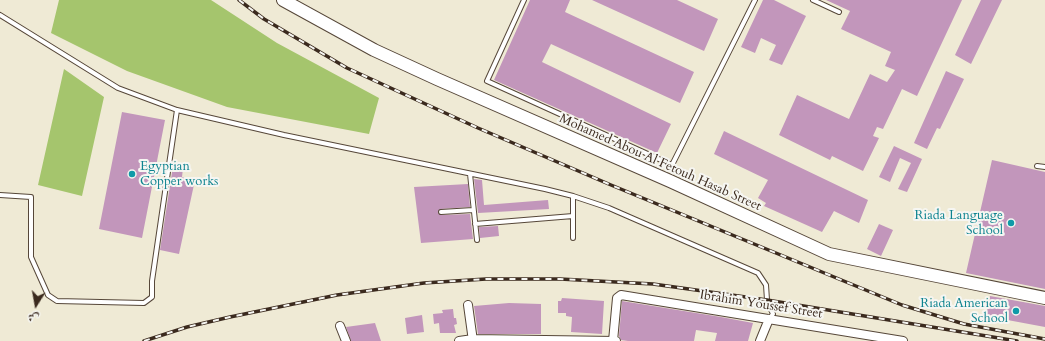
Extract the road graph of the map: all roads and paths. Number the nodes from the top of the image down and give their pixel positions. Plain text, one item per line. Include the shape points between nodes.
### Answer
1 (283, 0) edge
2 (524, 0) edge
3 (755, 0) edge
4 (813, 0) edge
5 (838, 12) dead end
6 (0, 15) edge
7 (177, 110) junction
8 (1037, 166) dead end
9 (1045, 167) edge
10 (470, 174) junction
11 (0, 195) edge
12 (573, 196) junction
13 (473, 210) junction
14 (441, 212) dead end
15 (573, 216) junction
16 (475, 224) junction
17 (573, 238) dead end
18 (477, 240) dead end
19 (1045, 298) edge
20 (468, 305) dead end
21 (769, 319) junction
22 (340, 326) dead end
23 (863, 338) edge
24 (473, 340) edge
25 (346, 341) edge
26 (459, 341) edge
27 (614, 341) edge
28 (760, 341) edge
29 (903, 341) edge

1 - 19 street, Mohamed Abou Al Fetouh Hasab Street via 374,50 829,254
2 - 3 lane via 487,81 672,165
4 - 5 lane
6 - 7 lane via 118,88
7 - 10 lane
7 - 11 lane via 152,281 152,297 144,303 57,301 48,296 31,257 31,198
8 - 9 lane
10 - 12 lane
10 - 13 lane
12 - 15 lane
12 - 21 lane via 609,208 758,273 766,285 767,300 773,314
13 - 14 lane
13 - 16 lane
15 - 16 lane
15 - 17 lane
16 - 18 lane
20 - 24 street
21 - 23 street, Ibrahim Youssef Street
21 - 27 street, Ibrahim Youssef Street via 622,295 617,298
21 - 28 street
22 - 25 street
23 - 29 street, Ibrahim Youssef Street
24 - 26 street
24 - 27 street

